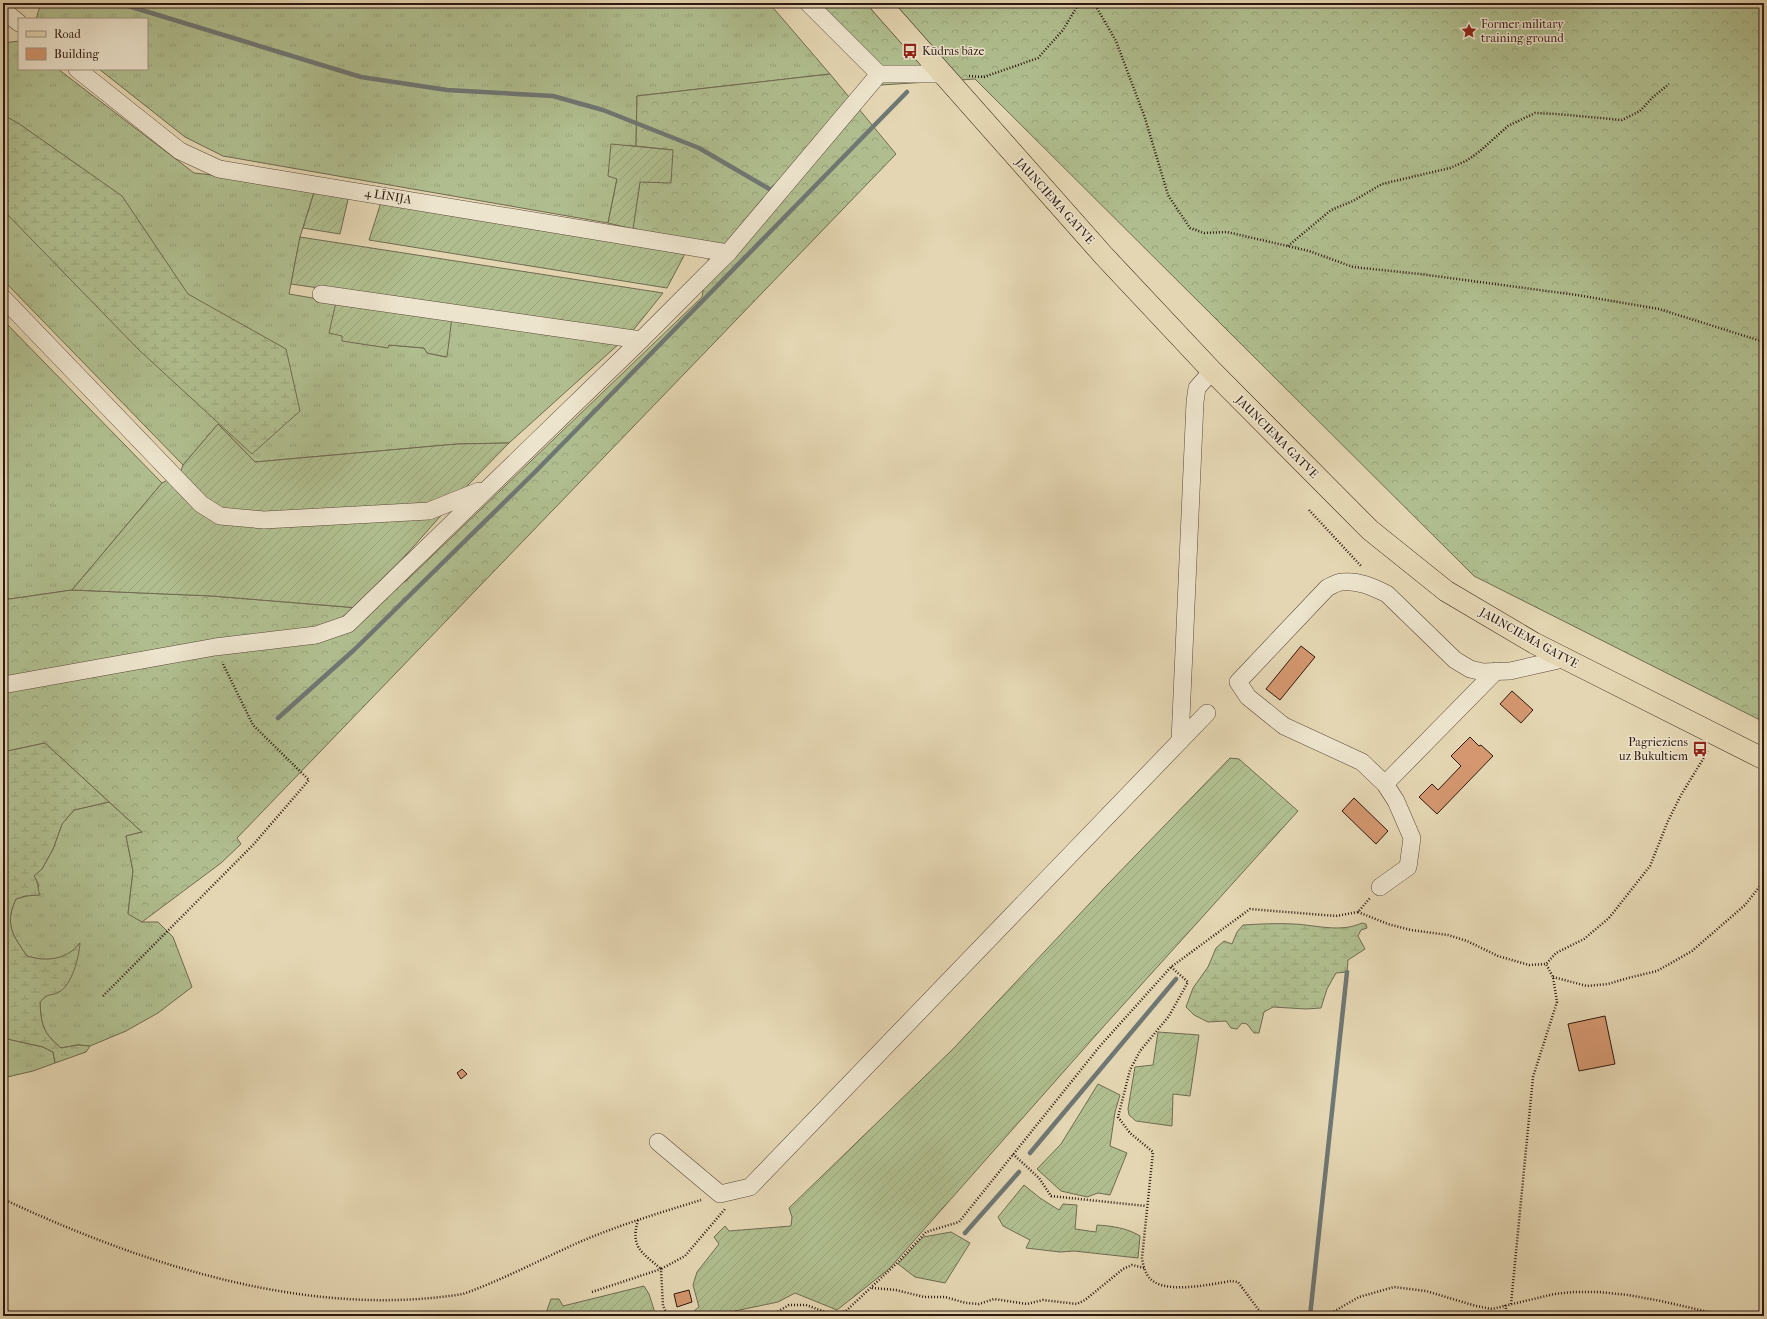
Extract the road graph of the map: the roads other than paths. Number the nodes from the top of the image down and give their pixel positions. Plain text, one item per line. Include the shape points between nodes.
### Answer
1 (808, 3) edge
2 (880, 3) edge
3 (3, 10) edge
4 (18, 22) edge
5 (78, 70) edge
6 (879, 74) junction
7 (942, 74) junction
8 (728, 253) junction
9 (322, 294) dead end
10 (3, 298) edge
11 (641, 340) junction
12 (1212, 371) junction
13 (487, 488) junction
14 (1563, 659) junction
15 (1496, 671) junction
16 (3, 685) edge
17 (1207, 713) dead end
18 (1180, 741) junction
19 (1764, 759) edge
20 (1385, 784) junction
21 (1380, 887) road end
22 (658, 1142) dead end

1 - 6 street
2 - 7 main road, JAUNCIEMA GATVE
3 - 4 street
5 - 8 street, 4 LĪNIJA via 180,150 219,169
6 - 7 street
6 - 8 street
7 - 12 main road, JAUNCIEMA GATVE via 1104,256
8 - 11 street
9 - 11 street
10 - 13 street via 201,504 220,516 264,520 429,511
11 - 13 street
12 - 14 main road, JAUNCIEMA GATVE via 1370,530 1446,591
12 - 18 street via 1188,401
13 - 16 street via 348,624 316,635 215,647
14 - 15 street via 1510,671
14 - 19 main road, JAUNCIEMA GATVE
15 - 20 street
15 - 20 street via 1470,669 1455,660 1401,607 1380,591 1363,584 1341,582 1327,588 1238,682 1248,697 1284,726 1362,762
17 - 18 street
18 - 22 street via 750,1187 720,1194
20 - 21 street via 1396,801 1412,838 1408,867

